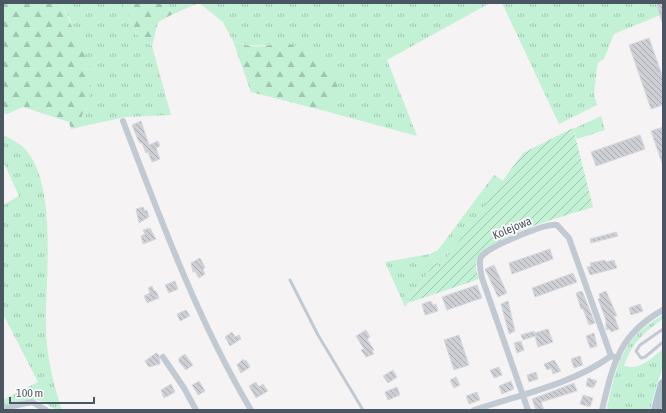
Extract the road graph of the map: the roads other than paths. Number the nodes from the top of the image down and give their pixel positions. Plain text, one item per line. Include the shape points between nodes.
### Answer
1 (123, 121) dead end
2 (290, 280) dead end
3 (663, 310) edge
4 (663, 329) edge
5 (663, 342) edge
6 (611, 356) junction
7 (163, 357) dead end
8 (618, 358) junction
9 (663, 384) edge
10 (522, 394) junction
11 (6, 410) edge
12 (46, 410) edge
13 (196, 410) edge
14 (251, 410) edge
15 (363, 410) edge
16 (474, 410) edge
17 (528, 410) edge
18 (602, 410) edge
19 (656, 410) edge

1 - 14 street via 193,300 227,370
2 - 15 lane via 318,335
3 - 8 street via 647,318 637,328 624,344
4 - 5 lane via 640,345 637,354 645,358
6 - 8 street
6 - 10 street via 582,374
6 - 10 street, Kolejowa via 569,238 552,224 504,243 485,253 479,264
7 - 13 street
8 - 18 street
9 - 19 main road
10 - 16 street
10 - 17 street, Kolejowa
11 - 12 street via 32,402

